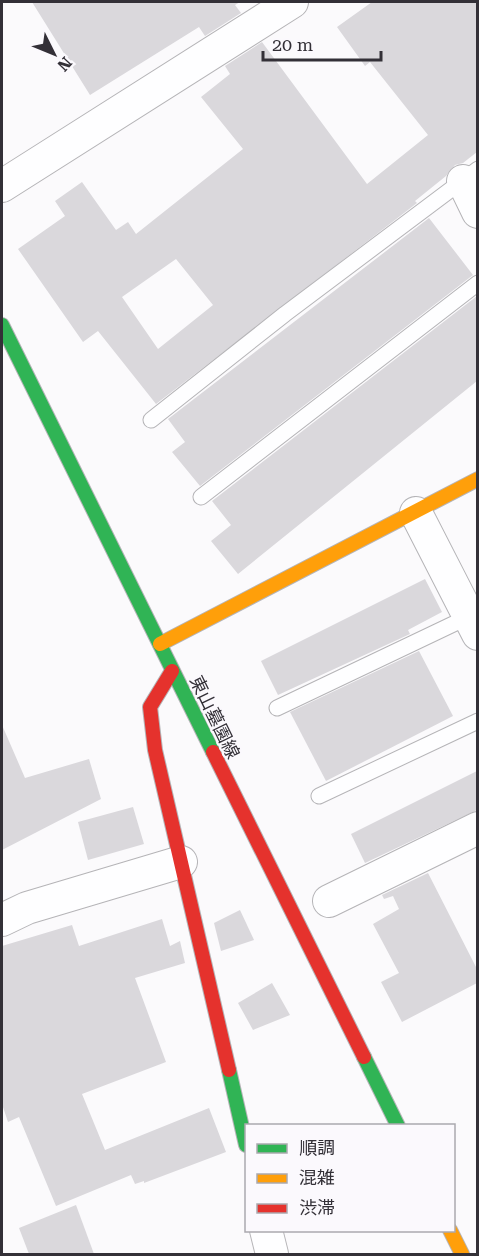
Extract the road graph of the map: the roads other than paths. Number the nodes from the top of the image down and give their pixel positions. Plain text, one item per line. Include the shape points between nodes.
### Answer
1 (292, 2) edge
2 (470, 175) edge
3 (2, 186) edge
4 (477, 212) edge
5 (477, 283) edge
6 (2, 325) edge
7 (151, 420) dead end
8 (477, 479) edge
9 (201, 497) dead end
10 (416, 513) junction
11 (473, 626) edge
12 (160, 644) junction
13 (172, 671) junction
14 (278, 708) dead end
15 (477, 721) edge
16 (319, 796) dead end
17 (477, 828) edge
18 (181, 862) junction
19 (329, 902) dead end
20 (2, 920) edge
21 (398, 1124) edge
22 (245, 1141) edge
23 (266, 1232) edge
24 (451, 1232) edge
25 (272, 1254) edge
26 (462, 1254) edge

1 - 3 street
2 - 4 street
2 - 7 lane
5 - 9 lane
6 - 12 street, 東山墓園線
8 - 10 street
10 - 11 street
10 - 12 street
11 - 14 lane
12 - 13 street, 東山墓園線
13 - 18 street via 150,707 155,750
13 - 21 street, 東山墓園線
15 - 16 lane
17 - 19 street
18 - 20 street via 27,908
18 - 22 street
23 - 25 street
24 - 26 street

